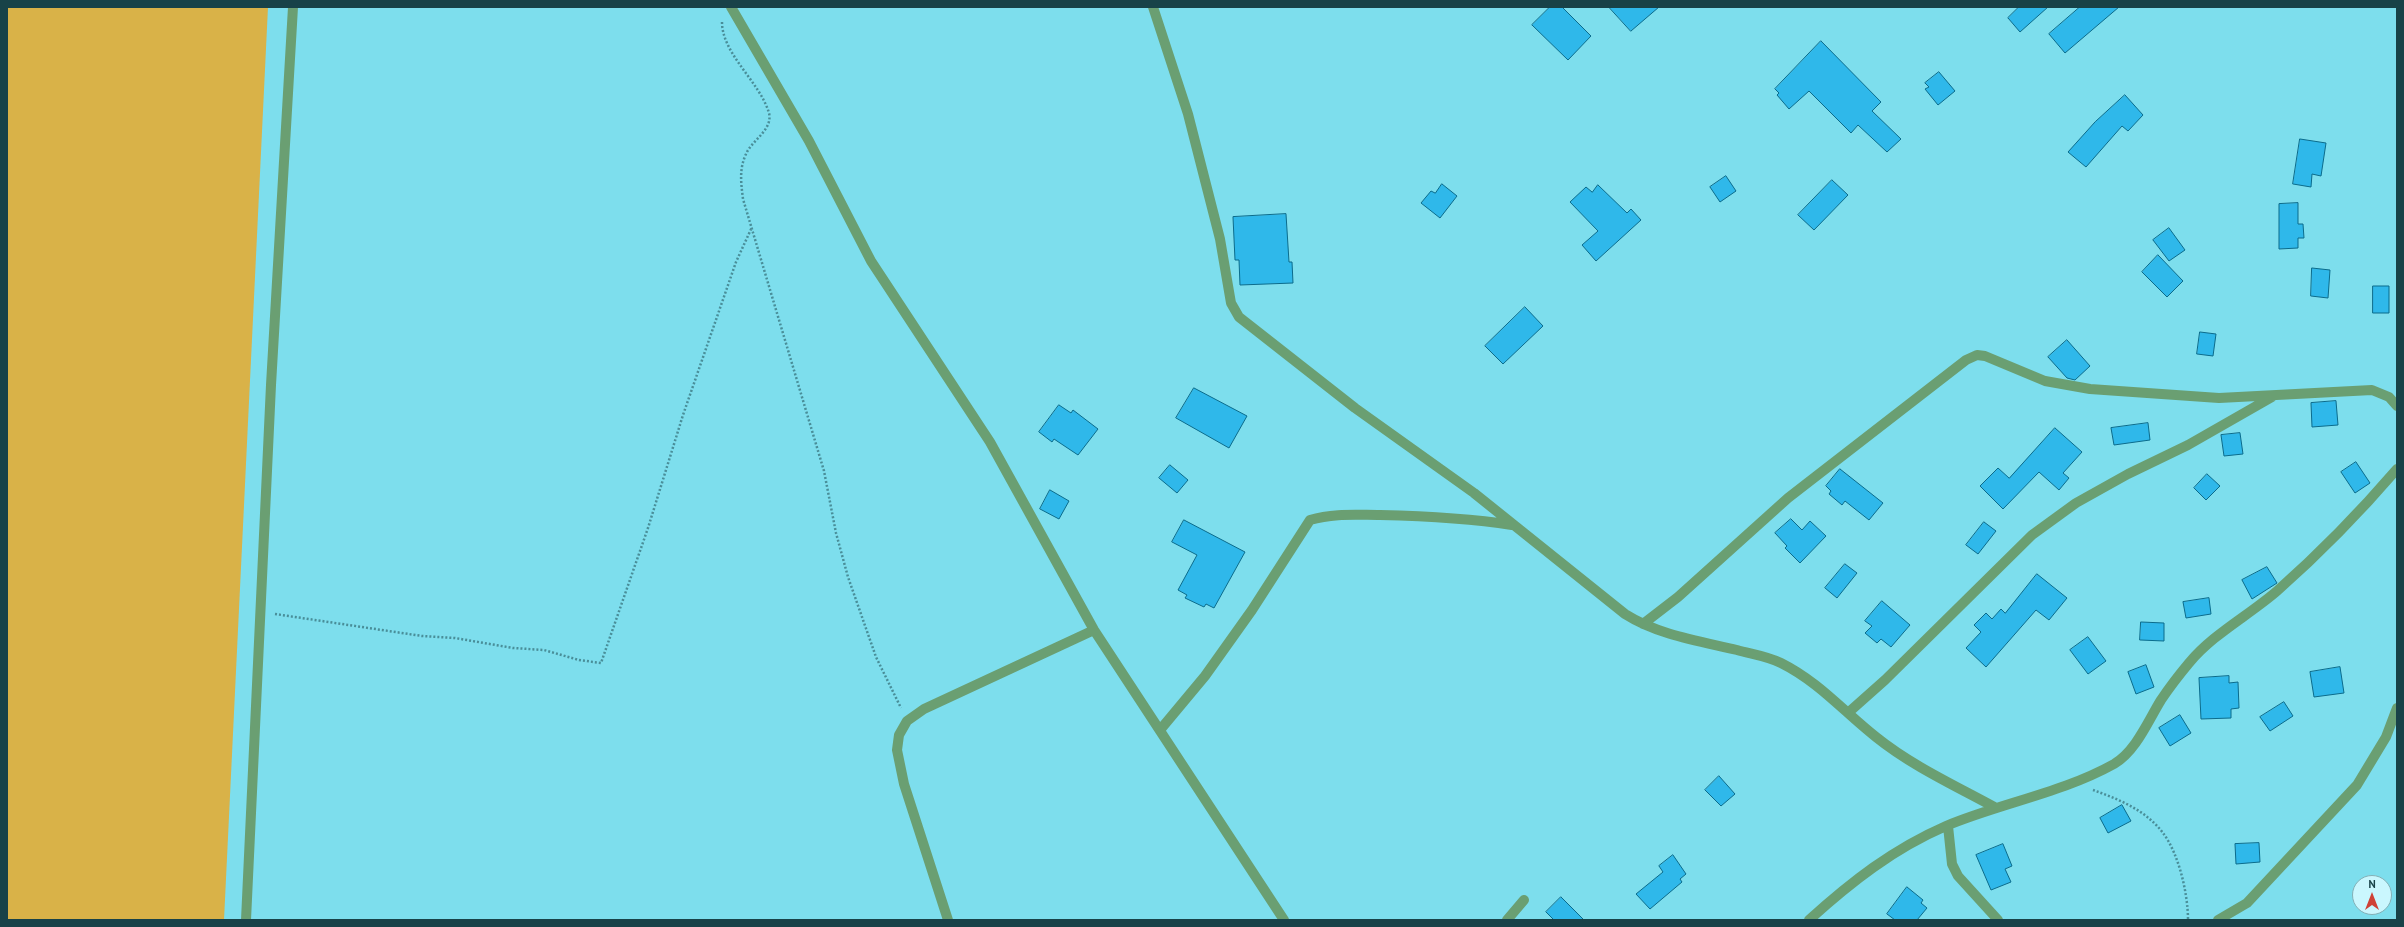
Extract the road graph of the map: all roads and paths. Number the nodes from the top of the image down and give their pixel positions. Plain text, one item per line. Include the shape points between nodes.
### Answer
1 (293, 7) edge
2 (731, 7) edge
3 (1153, 7) edge
4 (722, 16) dead end
5 (752, 228) junction
6 (2273, 396) junction
7 (2397, 406) edge
8 (2397, 469) edge
9 (1512, 525) junction
10 (262, 612) junction
11 (1644, 624) junction
12 (1094, 630) junction
13 (2397, 708) edge
14 (1849, 712) junction
15 (907, 721) junction
16 (1160, 730) junction
17 (2071, 784) junction
18 (1996, 808) junction
19 (1948, 826) junction
20 (1524, 900) dead end
21 (246, 920) edge
22 (948, 920) edge
23 (1284, 920) edge
24 (1507, 920) edge
25 (1809, 920) edge
26 (1998, 920) edge
27 (2188, 920) edge
28 (2218, 920) edge

1 - 10 street via 271,385
2 - 12 street via 809,141 872,262 990,442
3 - 9 street via 1188,114 1220,239 1231,303 1239,317 1355,408 1474,493
4 - 5 path via 724,39 755,85 769,114 768,126 746,154 742,168 740,182
5 - 10 path via 736,262 601,663 544,650 422,636
5 - 15 path via 824,471 848,577 876,657
6 - 7 street via 2372,390 2389,397
6 - 11 street via 2219,398 2090,389 2045,381 1986,356 1977,355 1966,360 1788,498 1678,597
6 - 14 street via 2188,445 2128,474 2076,504 2032,535
8 - 17 street via 2322,550 2276,592 2222,632 2190,662 2162,698 2128,752 2116,763
9 - 11 street via 1594,587 1625,614
9 - 16 street via 1475,520 1340,514 1310,520 1252,610 1205,676
10 - 21 street
11 - 14 street via 1681,637 1778,662 1826,692
12 - 15 street via 945,698
12 - 16 street
13 - 28 street via 2386,737 2357,785 2247,903
14 - 18 street via 1876,737 1898,752 1965,794
15 - 22 street via 898,742 899,764
16 - 23 street
17 - 18 street
17 - 27 path via 2129,804 2163,833 2180,870 2186,892
18 - 19 street
19 - 25 street via 1906,844 1877,863
19 - 26 street via 1952,864 1958,876
20 - 24 street

